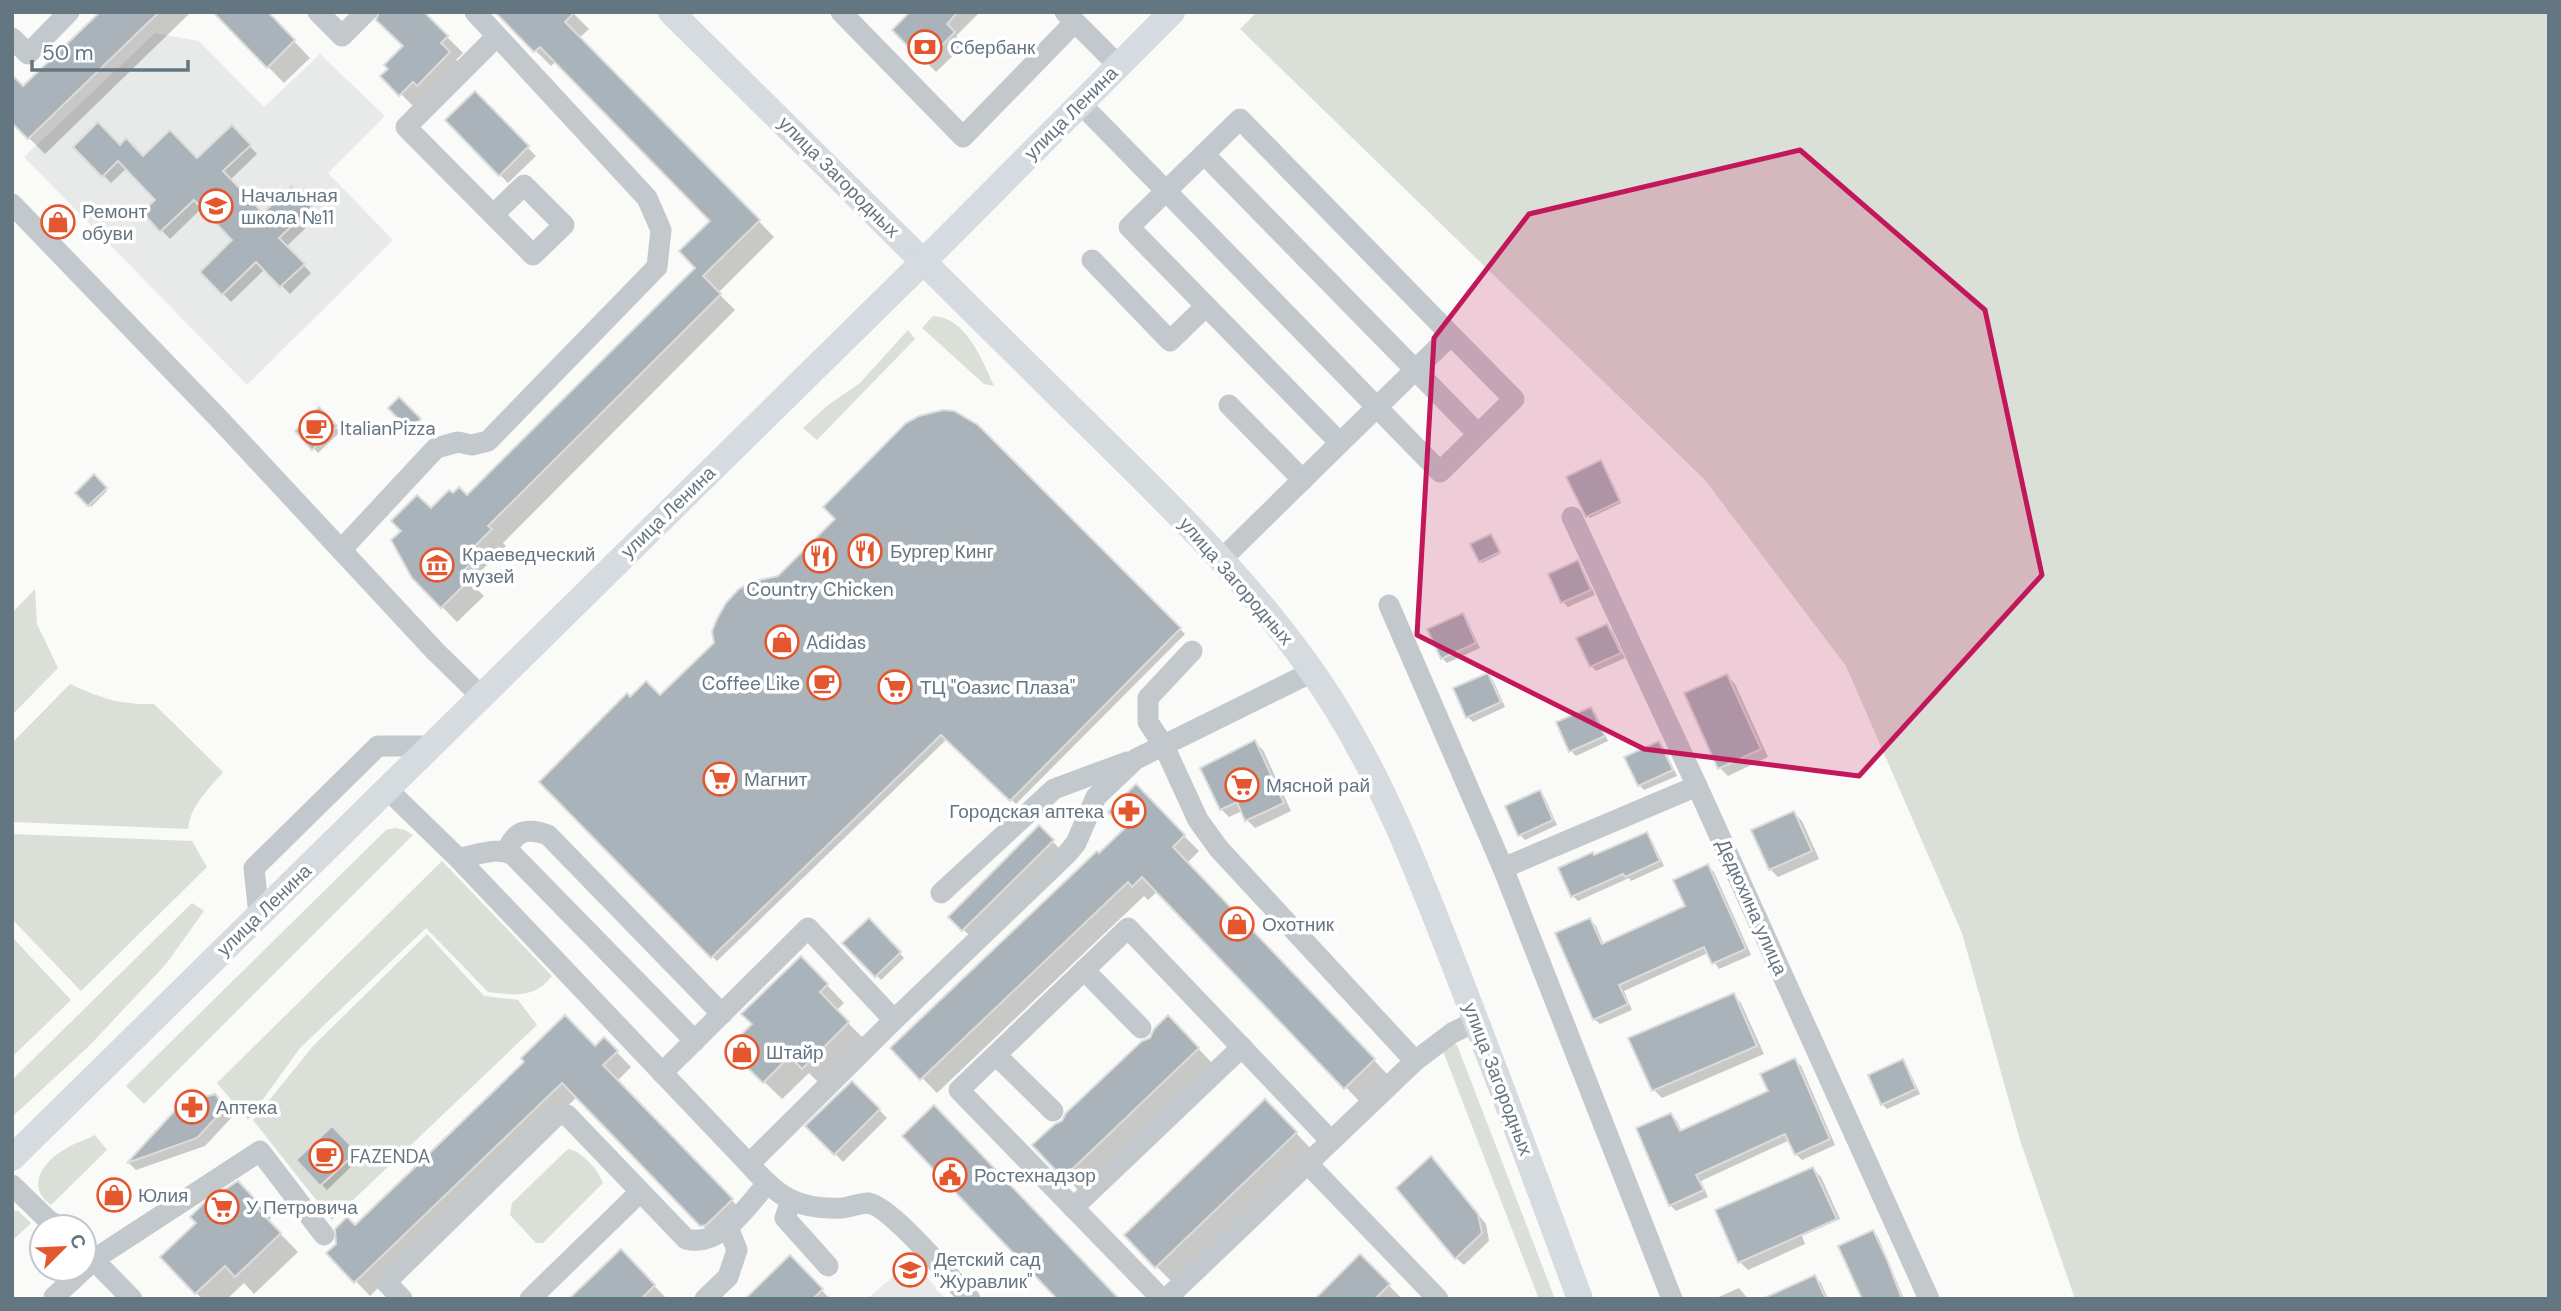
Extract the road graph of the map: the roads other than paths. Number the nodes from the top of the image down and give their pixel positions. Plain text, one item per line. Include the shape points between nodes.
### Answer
1 (69, 12) edge
2 (318, 12) edge
3 (366, 12) edge
4 (475, 12) edge
5 (671, 12) edge
6 (841, 12) edge
7 (1172, 12) edge
8 (1070, 17) edge
9 (497, 36) junction
10 (12, 37) edge
11 (1118, 65) junction
12 (1081, 104) junction
13 (1204, 154) junction
14 (1166, 191) junction
15 (12, 204) edge
16 (494, 215) dead end
17 (1092, 260) dead end
18 (924, 261) junction
19 (1206, 306) junction
20 (1451, 335) junction
21 (1415, 370) junction
22 (1229, 405) dead end
23 (1377, 408) junction
24 (1478, 435) junction
25 (1340, 443) junction
26 (1303, 480) junction
27 (1572, 517) dead end
28 (341, 550) junction
29 (1220, 561) junction
30 (1389, 605) dead end
31 (1192, 651) dead end
32 (1311, 671) junction
33 (481, 696) junction
34 (431, 746) junction
35 (1164, 746) junction
36 (1136, 759) junction
37 (1698, 786) junction
38 (387, 790) junction
39 (507, 851) junction
40 (458, 858) junction
41 (1503, 868) junction
42 (941, 893) dead end
43 (259, 915) junction
44 (1084, 970) junction
45 (722, 1014) junction
46 (894, 1020) junction
47 (1476, 1021) junction
48 (1141, 1028) dead end
49 (695, 1041) junction
50 (1242, 1047) junction
51 (996, 1055) junction
52 (1415, 1061) junction
53 (662, 1073) junction
54 (1053, 1111) dead end
55 (1331, 1141) junction
56 (12, 1158) edge
57 (749, 1164) junction
58 (1308, 1164) junction
59 (767, 1184) junction
60 (12, 1185) edge
61 (640, 1192) junction
62 (791, 1200) junction
63 (1073, 1208) junction
64 (41, 1213) edge
65 (728, 1227) junction
66 (324, 1235) dead end
67 (98, 1254) edge
68 (828, 1266) dead end
69 (98, 1272) edge
70 (67, 1283) edge
71 (54, 1297) edge
72 (1431, 1297) edge
73 (132, 1299) edge
74 (402, 1299) edge
75 (530, 1299) edge
76 (705, 1299) edge
77 (970, 1299) edge
78 (1164, 1299) edge
79 (1580, 1299) edge
80 (1671, 1299) edge
81 (1929, 1299) edge

1 - 10 lane via 28,54
2 - 3 lane via 342,37
4 - 9 lane
5 - 18 main road, улица Загородных
6 - 8 lane via 963,137
7 - 11 main road, улица Ленина
8 - 11 lane
9 - 16 lane via 406,127
9 - 28 lane via 648,198 661,230 657,267 488,441 436,448
11 - 12 main road, улица Ленина
12 - 14 lane
12 - 18 main road, улица Ленина
13 - 14 lane
13 - 20 lane via 1240,119
13 - 21 lane
14 - 19 lane via 1129,227
14 - 23 lane
15 - 28 lane
17 - 19 lane via 1170,341
18 - 29 main road, улица Загородных
18 - 33 main road, улица Ленина
19 - 25 lane
20 - 21 lane
20 - 24 lane via 1514,399
21 - 23 lane
21 - 24 lane
22 - 26 lane
23 - 24 lane via 1440,472
23 - 25 lane
25 - 26 lane
26 - 29 lane
27 - 37 lane, Дедюхина улица
28 - 33 lane
29 - 32 main road, улица Загородных
30 - 41 lane
31 - 35 lane via 1148,698 1148,722
32 - 35 lane
32 - 47 main road, улица Загородных via 1343,719 1401,831
33 - 34 main road, улица Ленина
34 - 38 main road, улица Ленина
34 - 43 lane via 378,746 254,868
35 - 36 lane
35 - 52 lane via 1198,820 1219,849
36 - 42 lane via 1054,789
36 - 46 lane via 1096,797 1067,854
37 - 41 lane
37 - 81 lane, Дедюхина улица
38 - 40 lane
38 - 43 main road, улица Ленина
39 - 40 lane
39 - 45 lane via 511,840 524,831 548,835
39 - 49 lane
40 - 53 lane
41 - 80 lane
43 - 56 main road, улица Ленина
44 - 48 lane
44 - 50 lane via 1128,928
44 - 51 lane
45 - 46 lane via 808,929
45 - 49 lane
46 - 57 lane
47 - 52 lane
47 - 79 main road, улица Загородных
49 - 53 lane
50 - 55 lane
50 - 63 lane
51 - 54 lane
51 - 63 lane via 959,1090
52 - 55 lane
53 - 57 lane
55 - 58 lane
57 - 59 lane
58 - 72 lane
58 - 78 lane
59 - 62 lane
59 - 65 lane
60 - 64 lane
61 - 65 lane via 686,1239 699,1243
61 - 74 lane via 568,1115 557,1115 386,1282
61 - 75 lane
62 - 68 lane via 785,1218
62 - 77 lane via 816,1209 868,1203 888,1212
63 - 78 lane
65 - 76 lane via 737,1250 728,1277
66 - 67 lane via 260,1151
69 - 73 lane
70 - 71 lane

